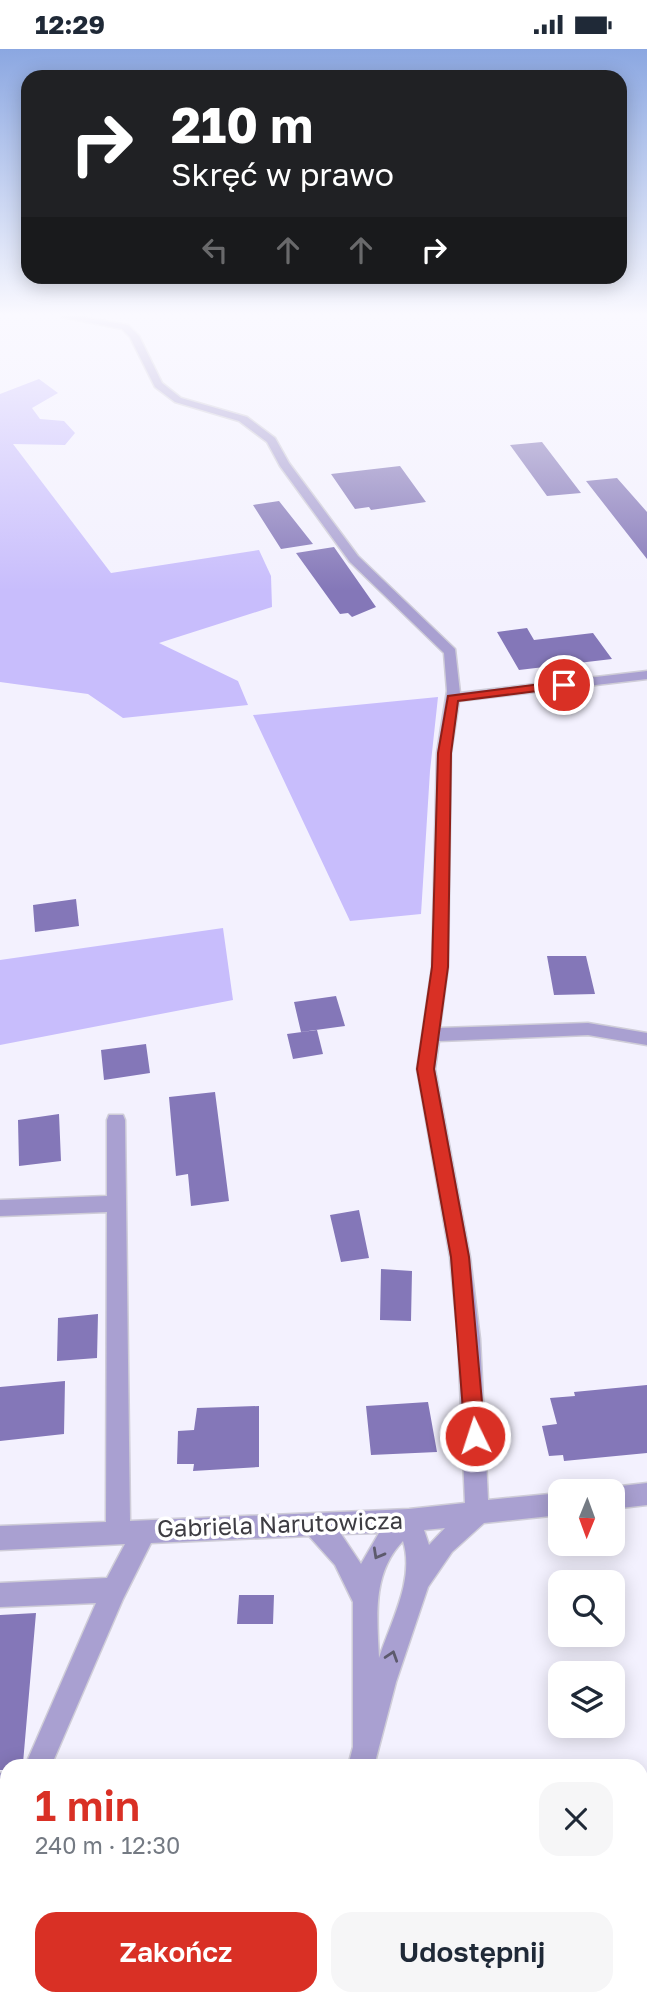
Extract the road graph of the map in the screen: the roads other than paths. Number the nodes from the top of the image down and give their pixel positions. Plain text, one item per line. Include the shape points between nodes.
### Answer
1 (206, 408) edge
2 (647, 675) edge
3 (453, 698) junction
4 (430, 1035) junction
5 (647, 1039) edge
6 (116, 1120) dead end
7 (116, 1204) junction
8 (0, 1208) edge
9 (647, 1494) edge
10 (625, 1497) edge
11 (548, 1505) edge
12 (477, 1514) junction
13 (410, 1520) junction
14 (312, 1523) junction
15 (145, 1530) junction
16 (118, 1531) junction
17 (0, 1538) edge
18 (418, 1580) junction
19 (114, 1590) junction
20 (0, 1595) edge
21 (364, 1598) junction
22 (363, 1755) edge
23 (41, 1759) edge

1 - 3 street via 243,419 271,440 355,559 450,652
2 - 3 street
3 - 4 street via 444,753 440,967
4 - 5 street via 588,1029
4 - 12 street via 426,1069 460,1257 469,1339
6 - 7 street
7 - 8 street
7 - 16 street
9 - 10 street
11 - 12 street, Gabriela Narutowicza
12 - 13 street, Gabriela Narutowicza
12 - 18 street via 444,1544
13 - 14 street, Gabriela Narutowicza
13 - 18 street via 420,1556
13 -> 21 street via 380,1548
14 - 15 street, Gabriela Narutowicza
14 - 21 street via 341,1550
15 - 16 street, Gabriela Narutowicza
15 - 19 street
16 - 17 street, Gabriela Narutowicza
22 -> 18 street
19 - 20 street
19 - 23 street
21 - 22 street via 367,1704

